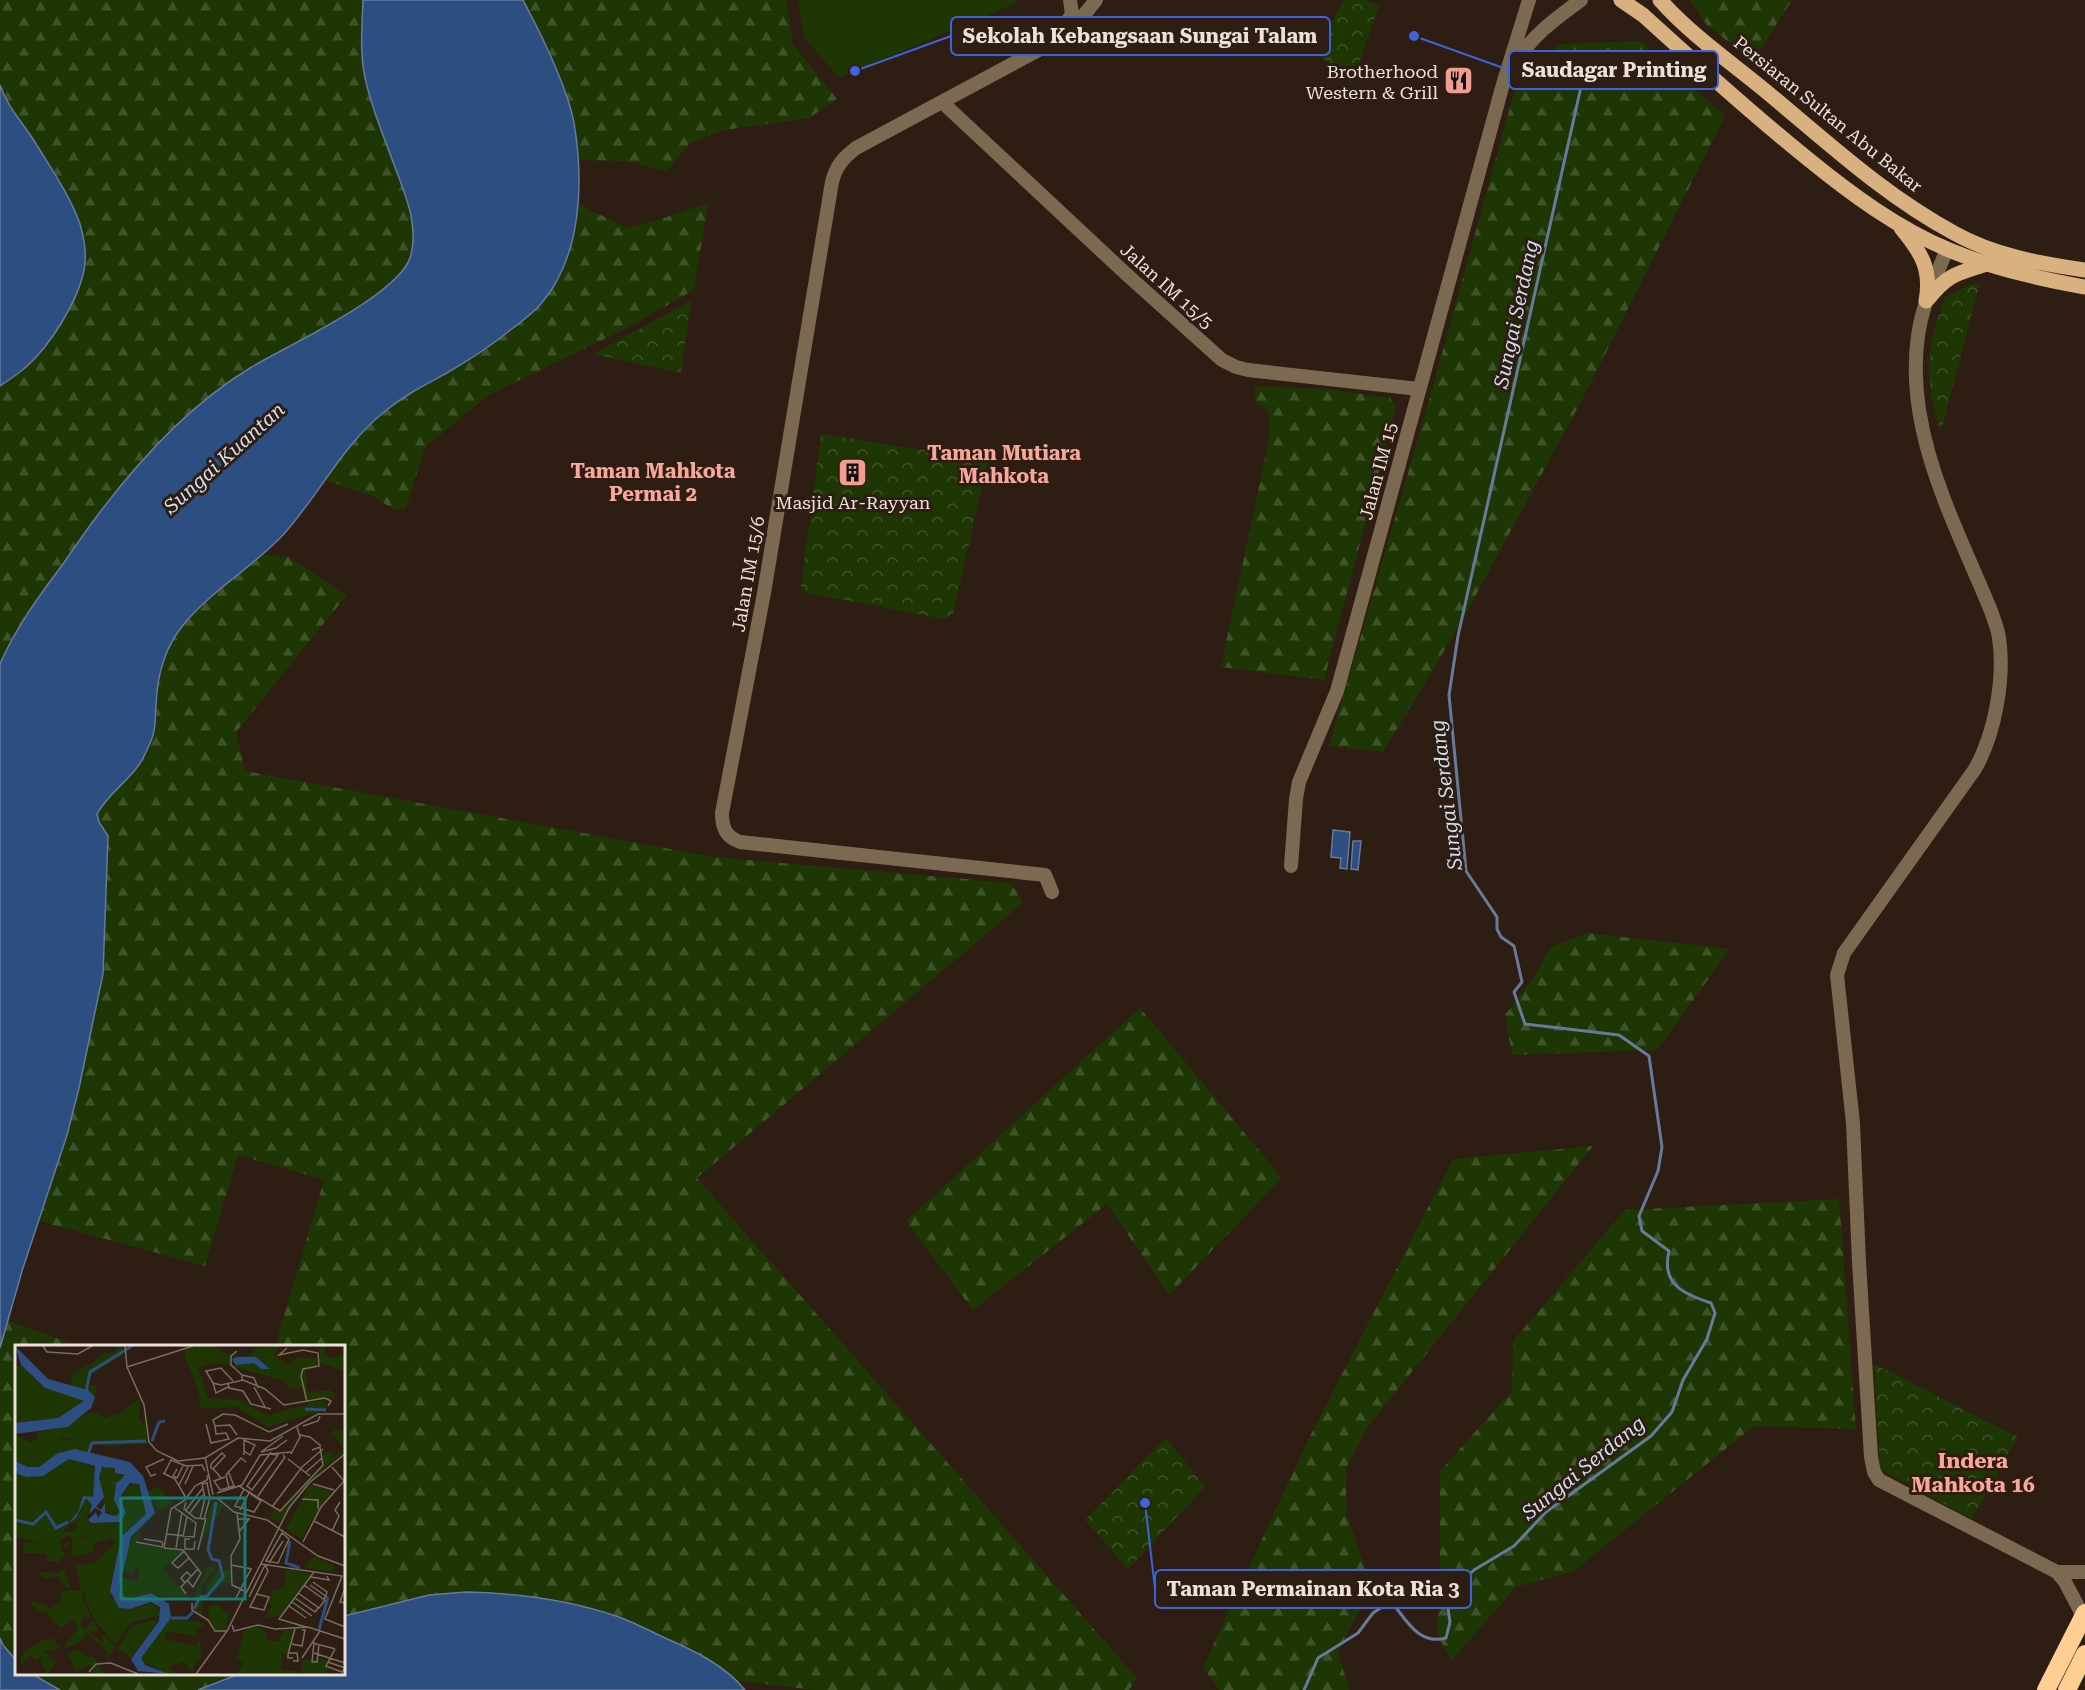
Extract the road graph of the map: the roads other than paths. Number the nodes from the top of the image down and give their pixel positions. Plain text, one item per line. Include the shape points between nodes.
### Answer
1 (1070, 0) edge
2 (1096, 0) edge
3 (1529, 0) edge
4 (1581, 0) edge
5 (1621, 0) edge
6 (1660, 0) edge
7 (1676, 0) edge
8 (1693, 31) junction
9 (1035, 54) junction
10 (1503, 84) junction
11 (943, 103) junction
12 (1921, 212) junction
13 (1897, 223) junction
14 (1947, 249) junction
15 (1988, 264) junction
16 (2085, 270) edge
17 (2085, 287) edge
18 (1926, 301) junction
19 (1419, 389) junction
20 (1291, 866) dead end
21 (1052, 891) dead end
22 (2057, 1572) junction
23 (2085, 1572) edge
24 (2084, 1615) edge
25 (2085, 1654) edge
26 (2046, 1690) edge
27 (2067, 1690) edge

1 - 9 street via 1072,14 1068,24
2 - 9 street, Jalan IM 15/6 via 1067,33
3 - 10 street, Jalan IM 15
4 - 10 street, Jalan IM 15 via 1537,35
5 - 13 main road via 1643,15 1774,132 1854,196
6 - 8 main road, Persiaran Sultan Abu Bakar
7 - 8 main road
8 - 12 main road, Persiaran Sultan Abu Bakar via 1885,189
9 - 11 street, Jalan IM 15/6
10 - 19 street, Jalan IM 15
11 - 19 street, Jalan IM 15/5 via 1222,360 1248,370
11 - 21 street, Jalan IM 15/6 via 856,148 844,157 834,175 764,593 722,813 723,826 728,835 740,842 1045,875
12 - 14 main road via 1925,221 1940,231
12 - 16 main road, Persiaran Sultan Abu Bakar via 1954,234 1997,252
13 - 14 main road
13 - 18 main road via 1922,258 1928,274
14 - 15 main road
14 - 18 street
15 - 17 main road
15 - 18 main road via 1956,273 1941,282
18 - 22 street via 1915,364 1921,425 1930,461 1992,611 1999,636 2000,681 1984,754 1844,953 1837,975 1853,1123 1871,1457 1879,1480
19 - 20 street, Jalan IM 15 via 1337,692 1299,782
22 - 23 street
22 - 24 street
24 - 26 highway
25 - 27 highway

